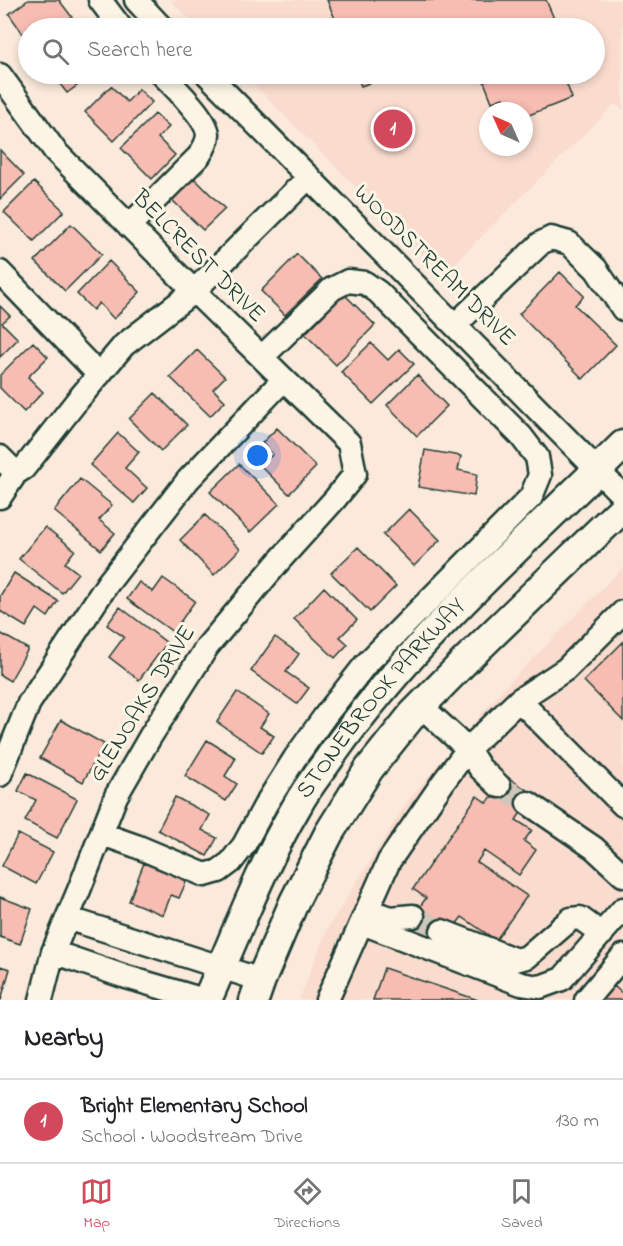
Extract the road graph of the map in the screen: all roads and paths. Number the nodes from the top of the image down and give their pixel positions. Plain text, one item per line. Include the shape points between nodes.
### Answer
1 (100, 0) edge
2 (136, 0) edge
3 (114, 18) edge
4 (153, 18) edge
5 (0, 75) edge
6 (171, 84) edge
7 (217, 84) edge
8 (309, 177) junction
9 (129, 226) junction
10 (0, 272) edge
11 (194, 291) junction
12 (623, 309) edge
13 (455, 325) junction
14 (262, 357) junction
15 (99, 375) junction
16 (284, 380) junction
17 (623, 445) edge
18 (0, 458) edge
19 (598, 469) junction
20 (16, 473) junction
21 (355, 474) joint
22 (623, 496) edge
23 (0, 497) edge
24 (623, 508) edge
25 (623, 612) edge
26 (519, 700) junction
27 (421, 706) junction
28 (468, 749) junction
29 (0, 775) edge
30 (499, 786) tunnel mouth
31 (528, 803) tunnel mouth
32 (623, 805) edge
33 (102, 834) junction
34 (623, 875) edge
35 (623, 909) edge
36 (365, 916) junction
37 (413, 916) tunnel mouth
38 (67, 918) junction
39 (442, 931) tunnel mouth
40 (602, 934) junction
41 (53, 952) junction
42 (623, 956) edge
43 (222, 968) junction
44 (261, 994) edge
45 (41, 1000) edge
46 (206, 1000) edge
47 (327, 1000) edge
48 (586, 1000) edge

1 - 3 street
2 - 4 street
5 - 9 street, BELCREST DRIVE via 55,151
6 - 9 street via 201,117 208,133 206,142 199,156
7 - 8 street, WOODSTREAM DRIVE
8 - 11 street
8 - 13 street, WOODSTREAM DRIVE
9 - 11 street, BELCREST DRIVE
10 - 15 street
11 - 14 street, BELCREST DRIVE
11 - 15 street via 124,345
12 - 13 street via 596,269 569,243 551,238 541,243
13 - 19 street, WOODSTREAM DRIVE
14 - 16 street, BELCREST DRIVE
14 - 33 street via 332,289 348,281 364,283 378,292 521,436 537,457 540,475 531,497 365,665 295,758 231,862 205,875
15 - 20 street
16 - 21 street, BELCREST DRIVE via 349,443
16 - 29 street via 188,480 108,584 30,703
17 - 19 main road, STONEBROOK PARKWAY
18 - 20 street
19 - 22 street, WOODSTREAM DRIVE
19 - 43 main road, STONEBROOK PARKWAY via 440,624 356,721 298,803 269,855
20 - 23 street
21 - 33 street, GLENOAKS DRIVE via 207,647 116,796
24 - 27 main road, STONEBROOK PARKWAY
25 - 26 street via 566,669
26 - 28 street
26 - 32 street
27 - 28 street
27 - 44 main road, STONEBROOK PARKWAY via 369,769 329,832 294,902
28 - 30 street via 480,768
28 - 36 street via 389,861
31 - 34 street via 594,848
33 - 38 street, GLENOAKS DRIVE
35 - 40 street
36 - 37 street
36 - 40 street via 405,938 521,984 540,987 562,979
36 - 47 street
38 - 41 street, GLENOAKS DRIVE
38 - 43 street
39 - 40 street via 516,960 527,957 571,919 580,918
41 - 45 street, GLENOAKS DRIVE
41 - 46 street
42 - 48 street
43 - 44 street
43 - 46 main road, STONEBROOK PARKWAY

